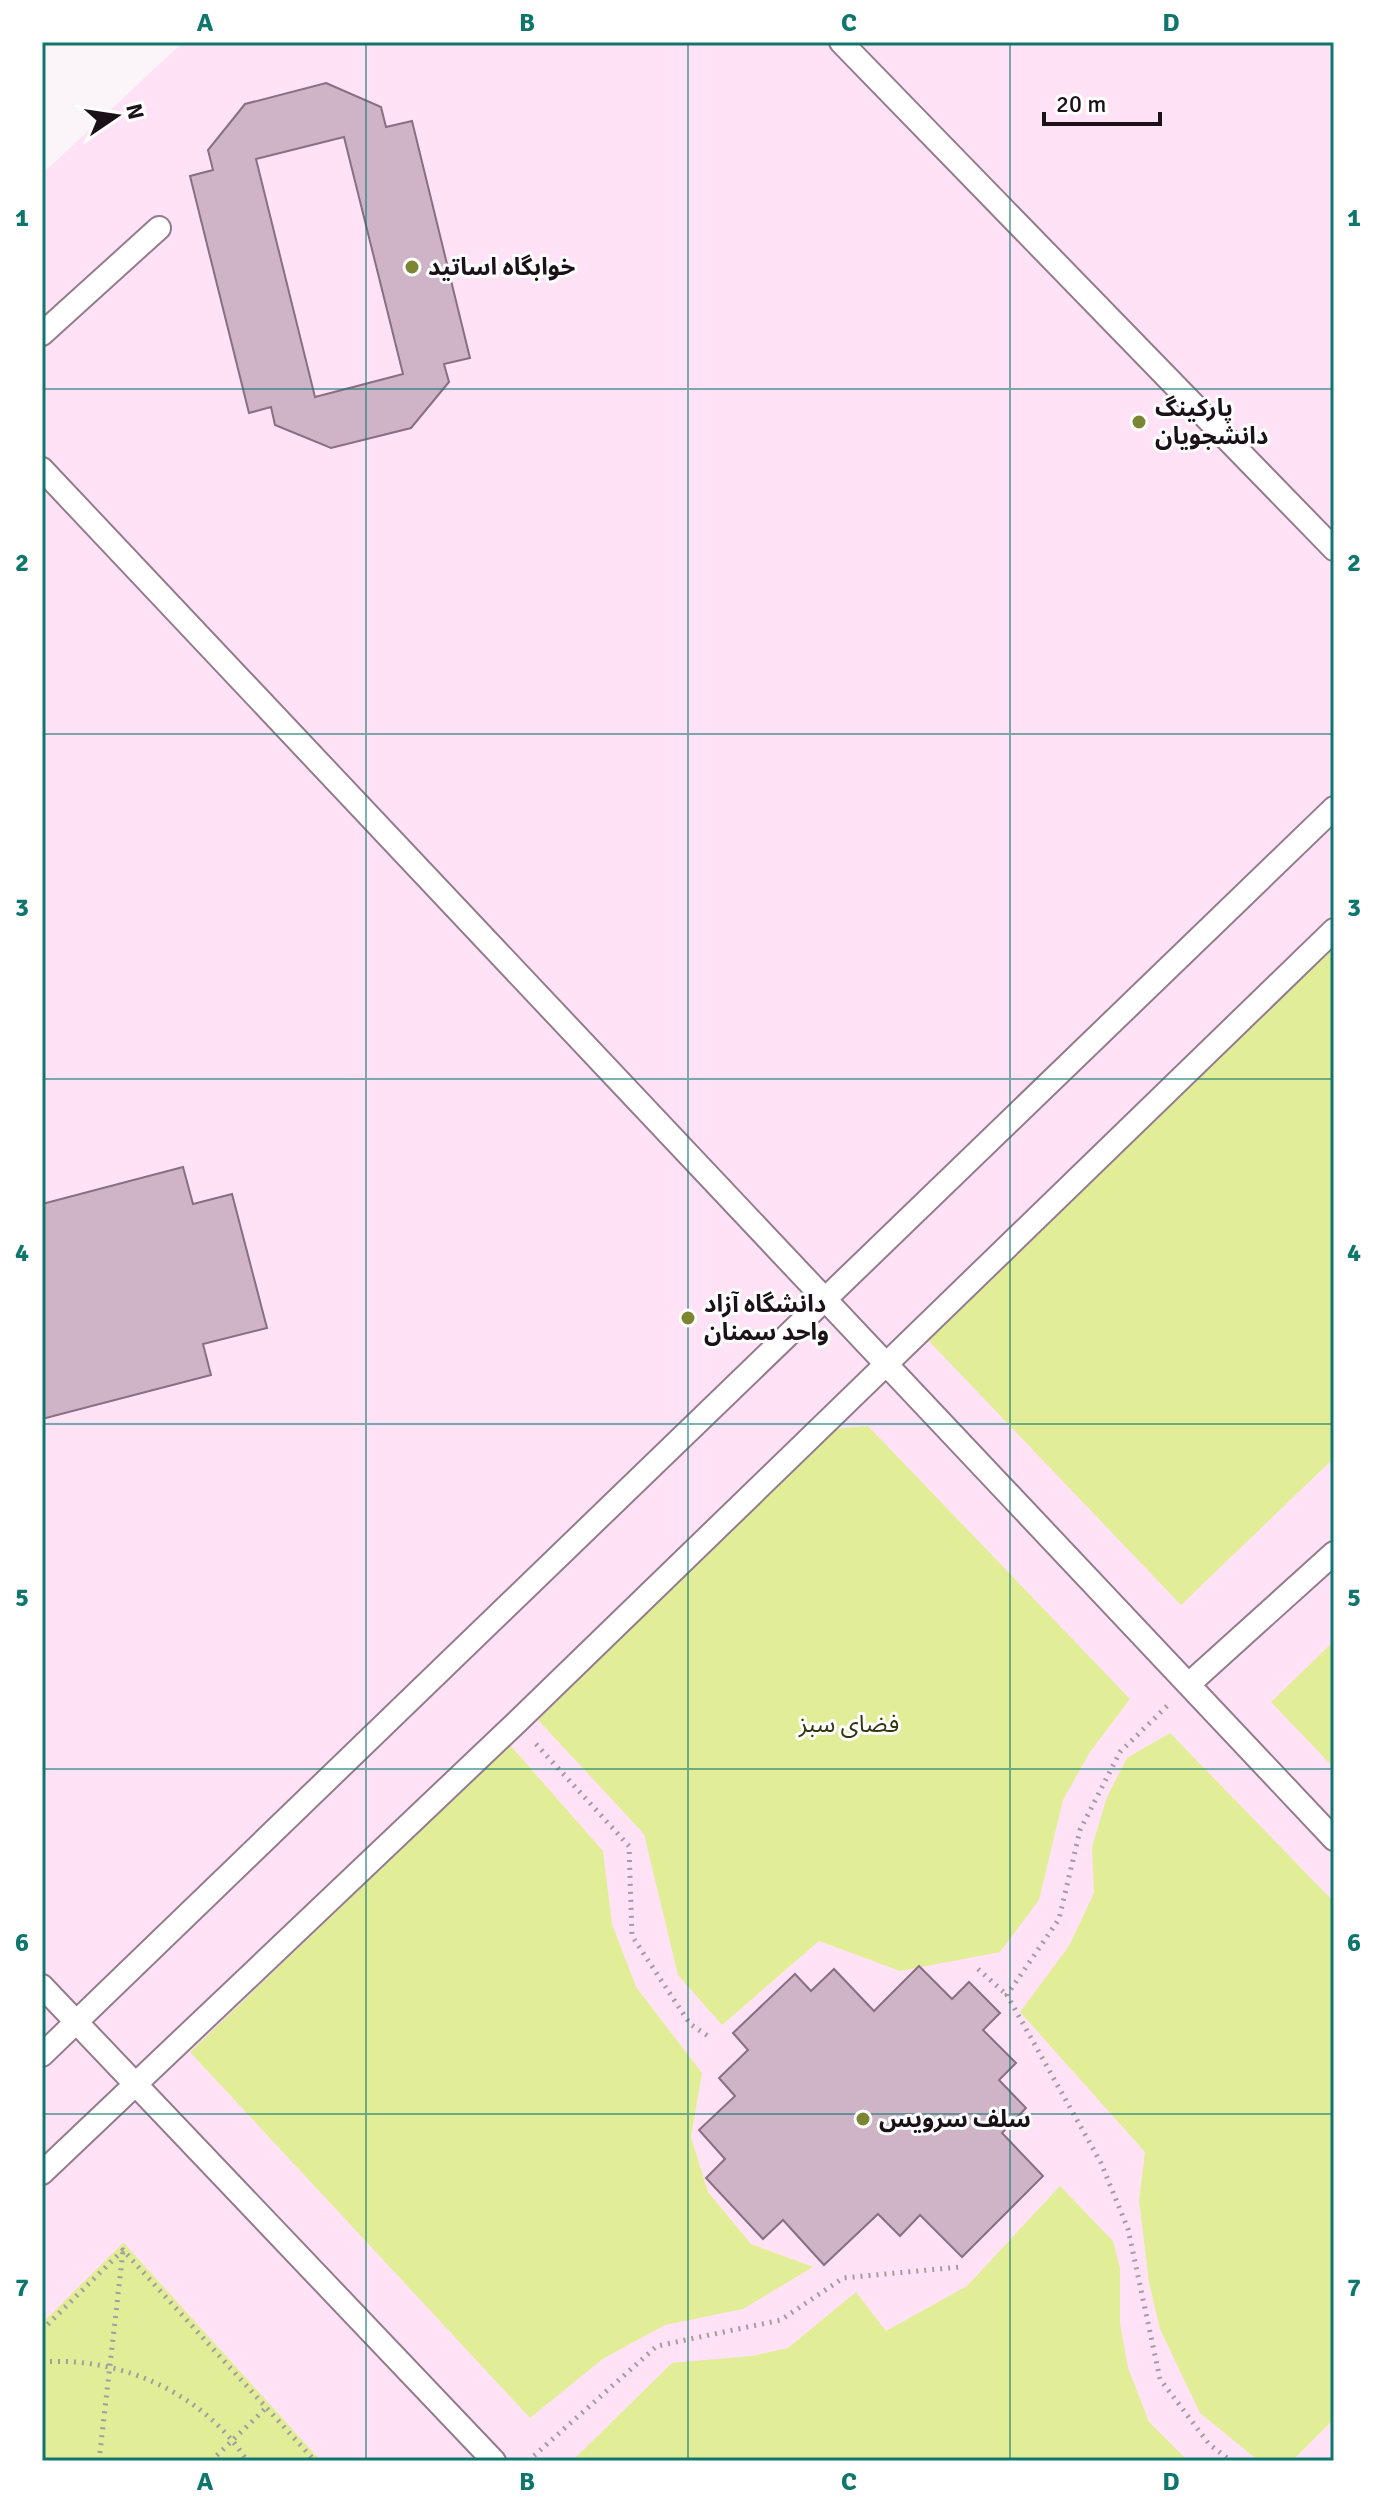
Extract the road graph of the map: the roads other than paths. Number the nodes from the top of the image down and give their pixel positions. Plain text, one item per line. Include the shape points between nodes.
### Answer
1 (841, 42) edge
2 (159, 228) dead end
3 (42, 334) edge
4 (42, 469) edge
5 (1334, 549) edge
6 (1334, 808) edge
7 (1334, 930) edge
8 (825, 1301) junction
9 (885, 1366) junction
10 (1334, 1553) edge
11 (1189, 1684) junction
12 (1334, 1839) edge
13 (42, 1986) edge
14 (76, 2023) junction
15 (42, 2055) edge
16 (136, 2085) junction
17 (42, 2173) edge
18 (494, 2461) edge

1 - 5 lane
2 - 3 lane
4 - 8 lane
6 - 8 lane
7 - 9 lane
8 - 9 lane
8 - 14 lane
9 - 11 lane
9 - 16 lane
10 - 11 lane
11 - 12 lane
13 - 14 lane
14 - 15 lane
14 - 16 lane
16 - 17 lane
16 - 18 lane

